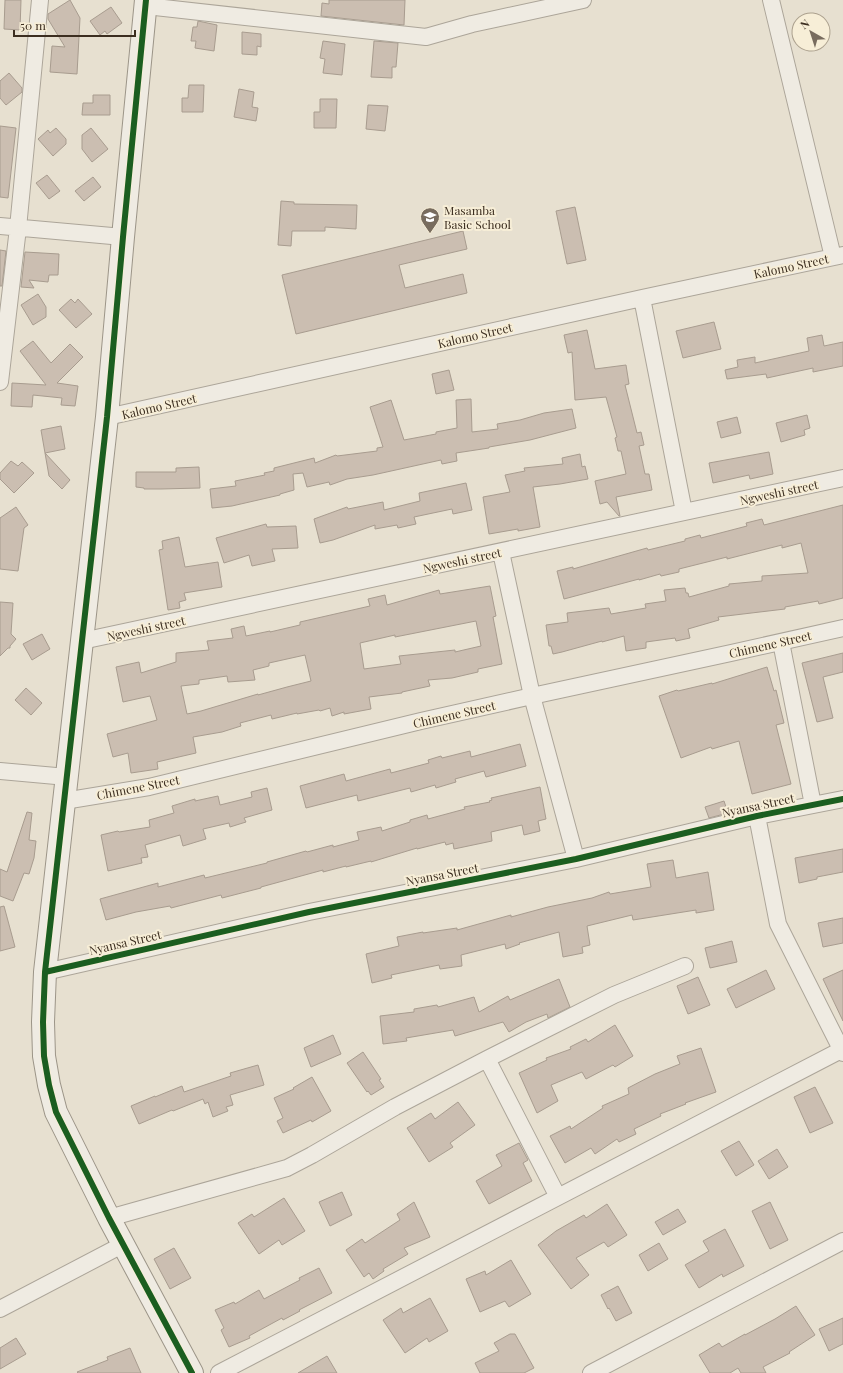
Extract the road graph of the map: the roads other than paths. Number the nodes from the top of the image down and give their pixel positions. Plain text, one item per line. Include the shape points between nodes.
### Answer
1 (40, 0) edge
2 (771, 0) edge
3 (573, 1) edge
4 (146, 3) edge
5 (0, 226) edge
6 (18, 228) junction
7 (123, 237) junction
8 (838, 256) edge
9 (642, 298) junction
10 (0, 382) edge
11 (107, 417) junction
12 (843, 478) edge
13 (684, 512) junction
14 (501, 552) junction
15 (843, 628) edge
16 (82, 641) junction
17 (781, 642) junction
18 (532, 696) junction
19 (0, 771) edge
20 (68, 777) junction
21 (843, 799) edge
22 (64, 801) junction
23 (813, 805) junction
24 (757, 816) junction
25 (576, 859) junction
26 (685, 966) dead end
27 (46, 972) junction
28 (842, 1051) edge
29 (487, 1059) junction
30 (558, 1197) junction
31 (109, 1218) junction
32 (843, 1241) edge
33 (124, 1244) junction
34 (0, 1309) edge
35 (192, 1373) edge
36 (219, 1373) edge
37 (591, 1373) edge

1 - 6 street
2 - 8 street
3 - 4 street via 426,37
4 - 7 street
5 - 6 street
6 - 7 street
6 - 10 street
7 - 11 street
8 - 9 street, Kalomo Street
9 - 11 street, Kalomo Street
9 - 13 street
11 - 16 street
12 - 13 street, Ngweshi street
13 - 14 street, Ngweshi street
14 - 16 street, Ngweshi street
14 - 18 street
15 - 17 street, Chimene Street
16 - 20 street
17 - 18 street, Chimene Street
17 - 23 street
18 - 22 street, Chimene Street via 149,787
18 - 25 street
19 - 20 street
20 - 22 street
21 - 23 street, Nyansa Street
22 - 27 street
23 - 24 street, Nyansa Street
24 - 25 street, Nyansa Street
24 - 28 street via 778,924
25 - 27 street, Nyansa Street via 309,912
26 - 29 street via 614,995
27 - 31 street via 44,1056 56,1112
28 - 30 street
29 - 30 street
29 - 31 street via 287,1168
30 - 36 street
31 - 33 street
32 - 37 street
33 - 34 street
33 - 35 street

